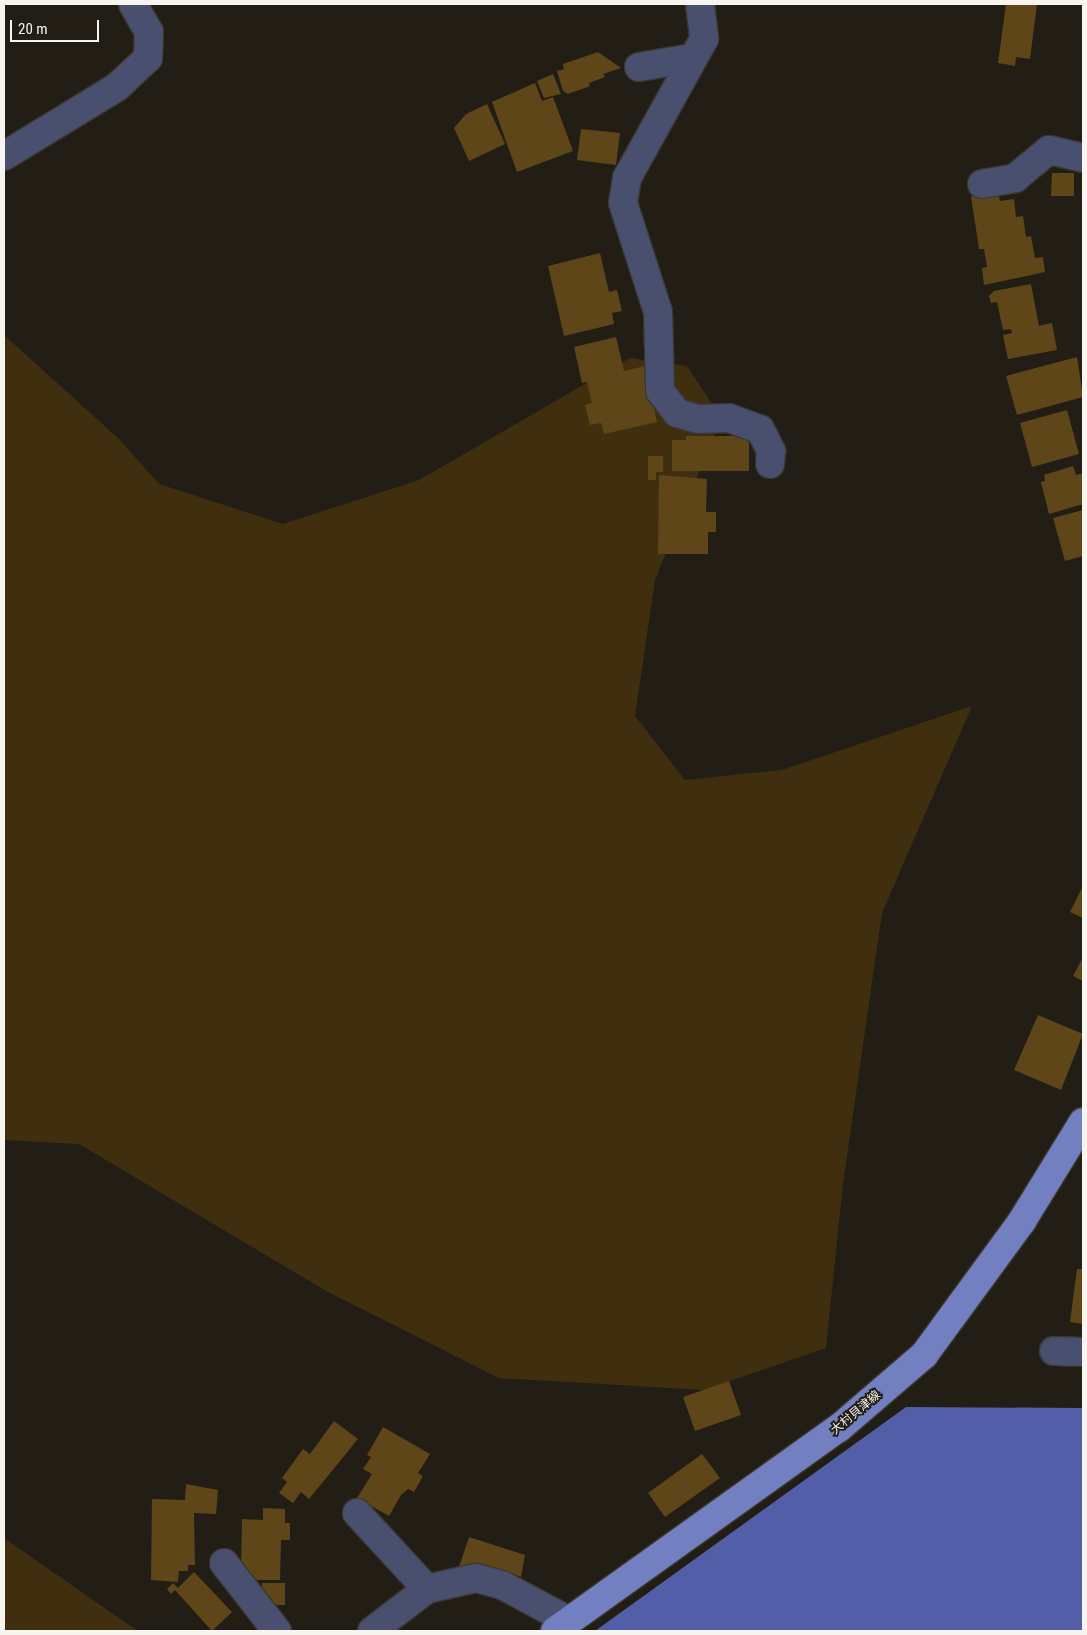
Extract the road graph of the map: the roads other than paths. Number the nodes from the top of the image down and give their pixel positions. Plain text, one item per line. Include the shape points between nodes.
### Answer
1 (133, 4) edge
2 (700, 4) edge
3 (693, 58) junction
4 (639, 67) dead end
5 (4, 156) edge
6 (1083, 158) edge
7 (982, 184) dead end
8 (770, 464) dead end
9 (1083, 1122) edge
10 (1054, 1351) dead end
11 (1083, 1352) edge
12 (356, 1512) dead end
13 (224, 1563) dead end
14 (427, 1589) junction
15 (562, 1626) edge
16 (277, 1631) edge
17 (372, 1631) edge

1 - 5 street via 149,32 148,58 117,87
2 - 3 street via 704,39
3 - 4 street
3 - 8 street via 628,178 623,203 658,312 660,392 677,413 698,419 729,418 760,429 770,451
6 - 7 street via 1049,150 1015,178
9 - 15 main road, 大村貝津線 via 1022,1221 924,1355 839,1428
10 - 11 street
12 - 14 street
13 - 16 street
14 - 15 street via 476,1578 502,1585
14 - 17 street

